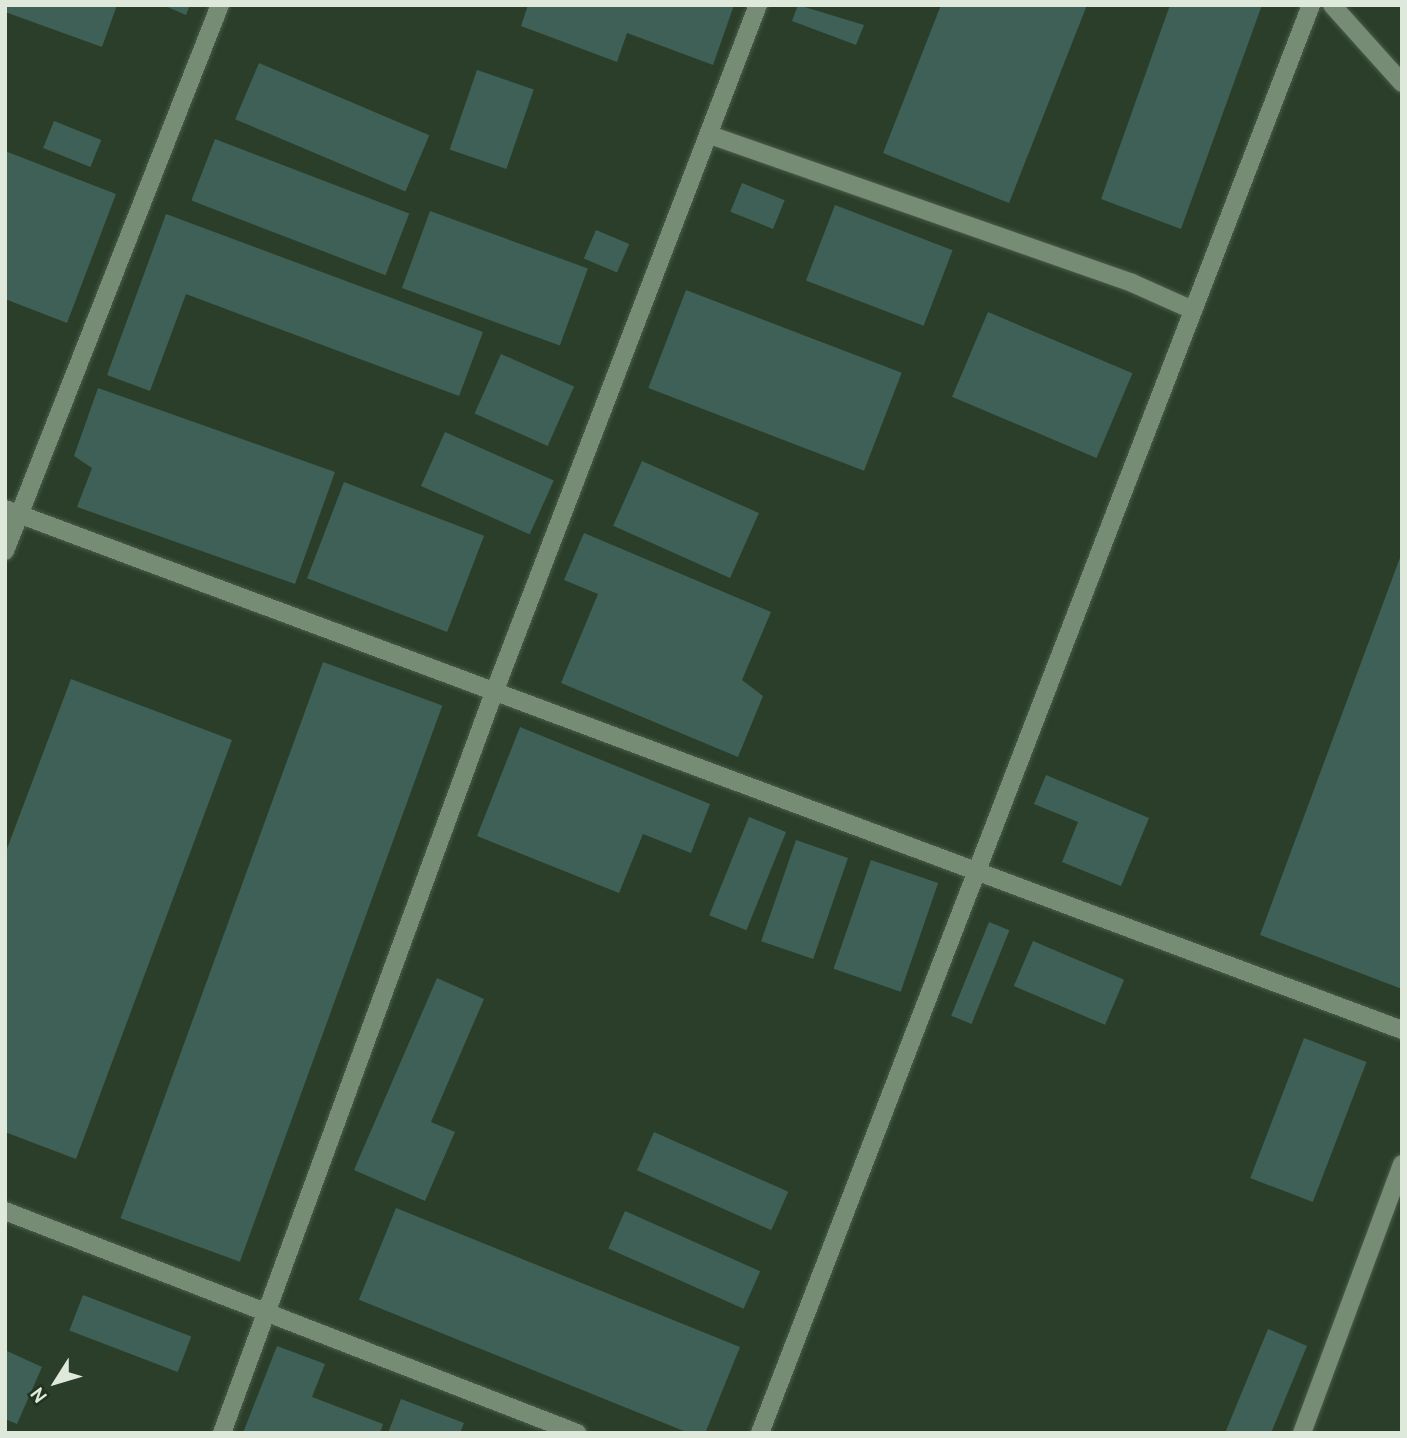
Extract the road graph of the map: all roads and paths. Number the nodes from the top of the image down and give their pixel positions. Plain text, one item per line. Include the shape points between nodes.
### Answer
1 (220, 5) edge
2 (758, 5) edge
3 (1311, 5) edge
4 (1332, 5) edge
5 (1402, 83) edge
6 (710, 135) junction
7 (1190, 309) junction
8 (12, 512) edge
9 (5, 551) edge
10 (495, 690) junction
11 (978, 870) junction
12 (1402, 1030) edge
13 (1402, 1164) edge
14 (5, 1210) edge
15 (268, 1310) junction
16 (222, 1433) edge
17 (577, 1433) edge
18 (760, 1433) edge
19 (1302, 1433) edge

1 - 8 street
2 - 6 street
3 - 7 street
4 - 5 street
6 - 7 street via 1132,283
6 - 10 street
7 - 11 street
8 - 9 street
8 - 10 street
10 - 11 street
10 - 15 street
11 - 12 street
11 - 18 street
13 - 19 street
14 - 15 street
15 - 16 street
15 - 17 street

